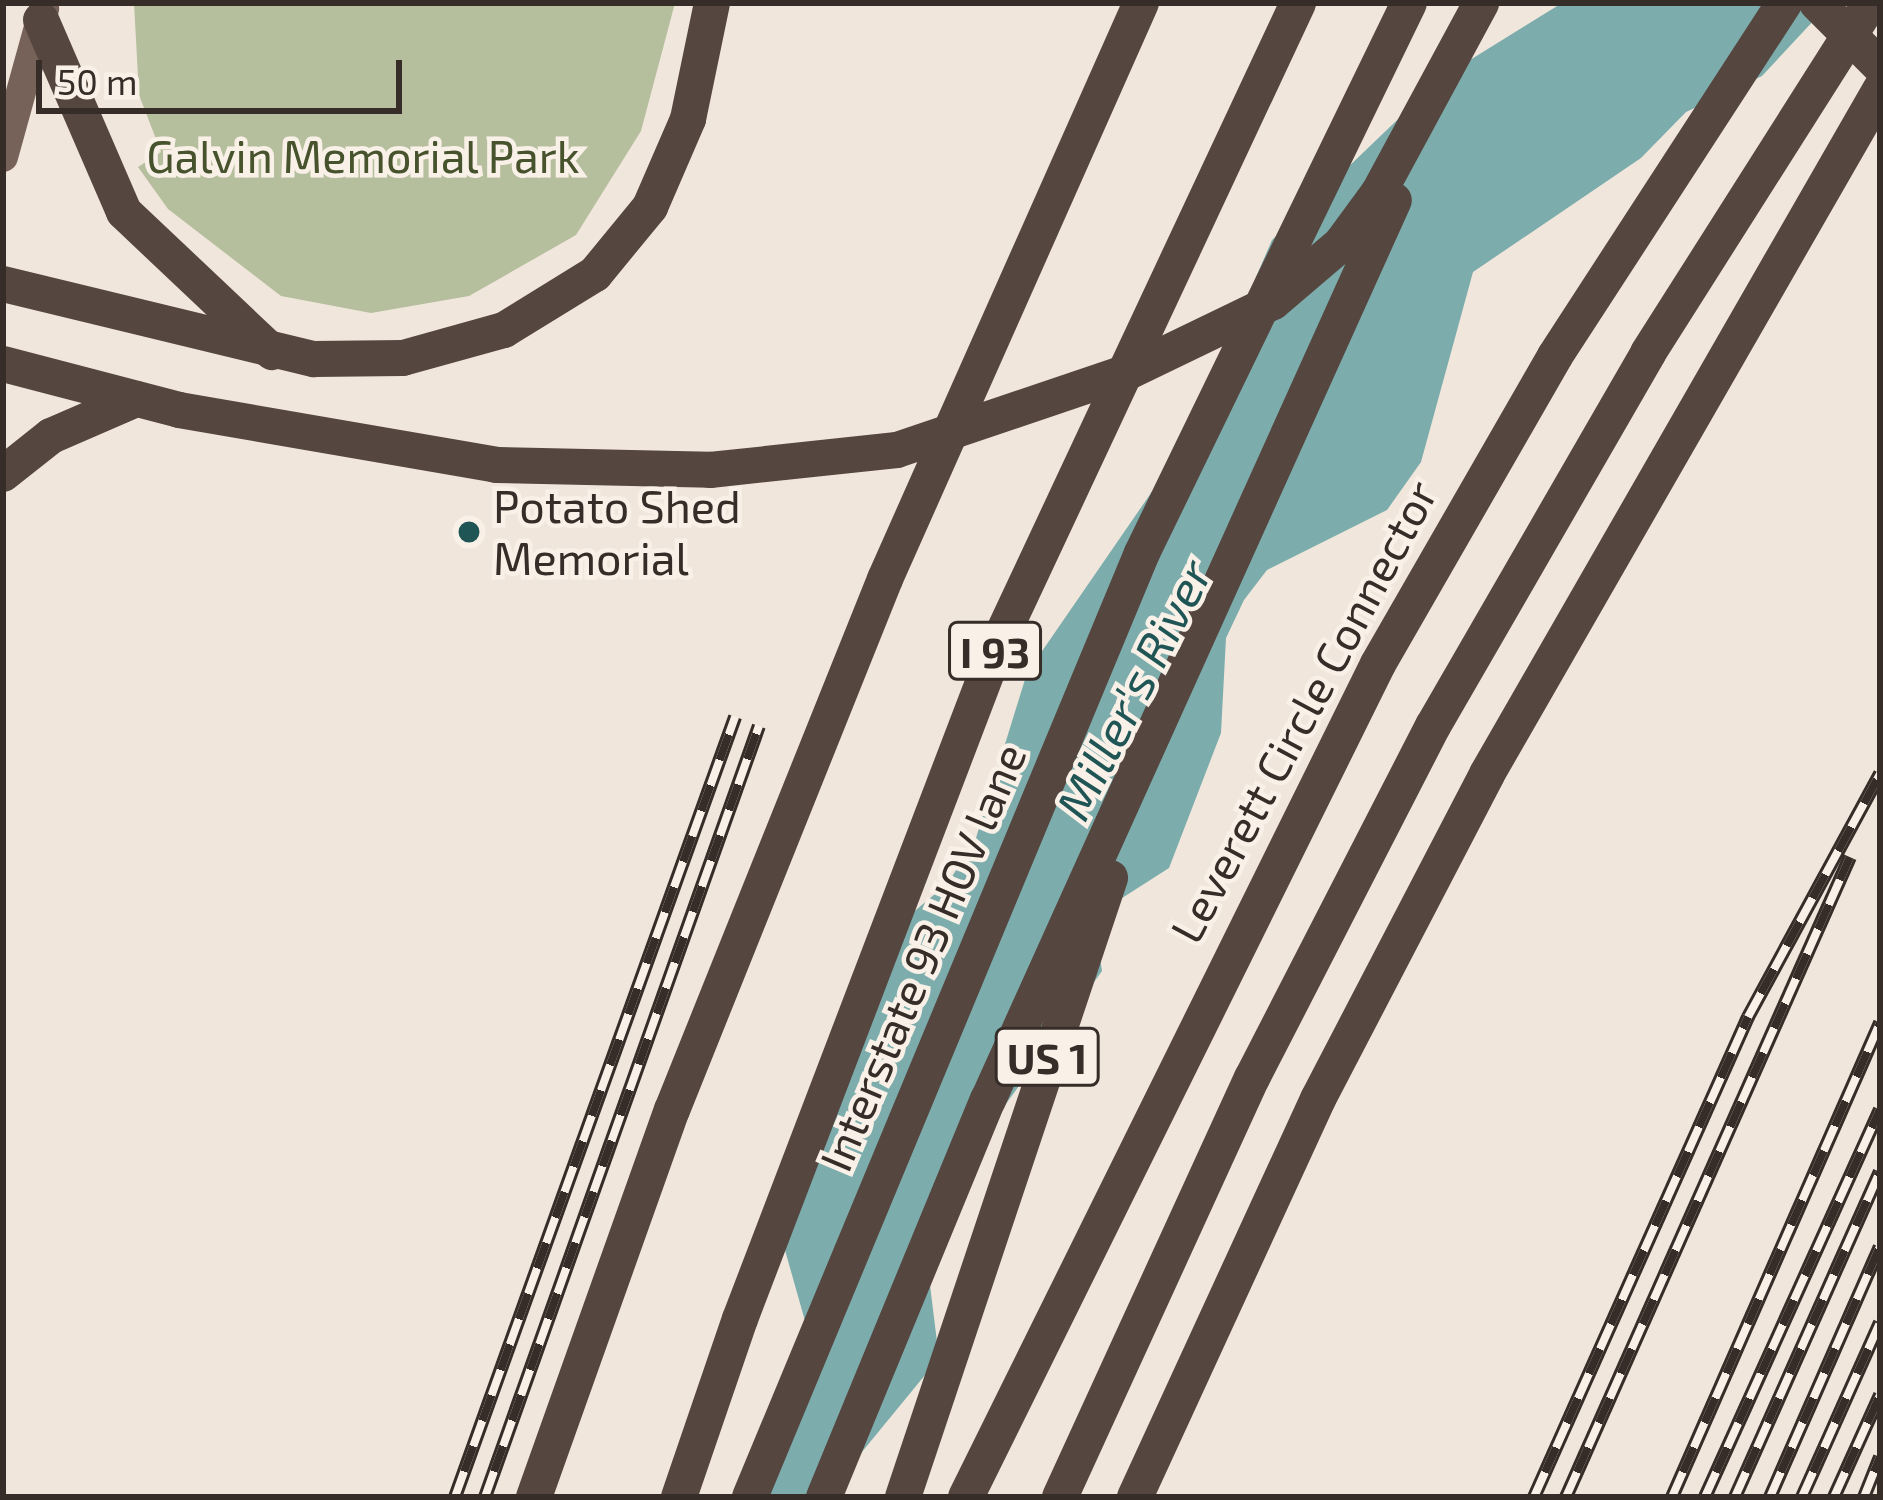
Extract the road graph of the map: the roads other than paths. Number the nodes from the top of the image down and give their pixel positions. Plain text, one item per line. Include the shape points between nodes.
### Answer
1 (712, 3) edge
2 (1141, 3) edge
3 (1298, 3) edge
4 (1409, 3) edge
5 (1480, 3) edge
6 (1492, 3) edge
7 (1784, 3) edge
8 (1817, 3) edge
9 (1870, 3) edge
10 (43, 11) edge
11 (1880, 66) edge
12 (1880, 90) edge
13 (3, 157) edge
14 (3, 284) edge
15 (274, 354) junction
16 (3, 364) edge
17 (136, 399) junction
18 (3, 474) edge
19 (1202, 620) junction
20 (1063, 1298) junction
21 (740, 1319) junction
22 (534, 1497) edge
23 (679, 1497) edge
24 (705, 1497) edge
25 (750, 1497) edge
26 (824, 1497) edge
27 (903, 1497) edge
28 (966, 1497) edge
29 (986, 1497) edge
30 (1060, 1497) edge
31 (1135, 1497) edge

1 - 15 highway via 664,182 574,291 430,353
2 - 22 highway, bridge via 885,579 672,1110
3 - 21 highway, I 93, bridge via 997,646
4 - 25 highway, Interstate 93 HOV lane / I 93, bridge via 1142,554
5 - 17 highway, bridge via 1413,137 1341,244 1273,302 1187,347 962,432 766,467 453,460
6 - 19 highway
7 - 20 highway, Leverett Circle Connector via 1555,356 1388,645
8 - 11 highway
9 - 30 highway, bridge via 1648,353 1422,746 1252,1078
10 - 13 main road
10 - 15 highway via 124,212
12 - 31 highway via 1487,774 1318,1100
14 - 15 highway
16 - 17 highway
17 - 18 highway via 51,436
19 - 26 highway
19 - 27 highway, US 1
20 - 28 highway, Leverett Circle Connector
20 - 29 highway
21 - 23 highway, I 93
21 - 24 highway

